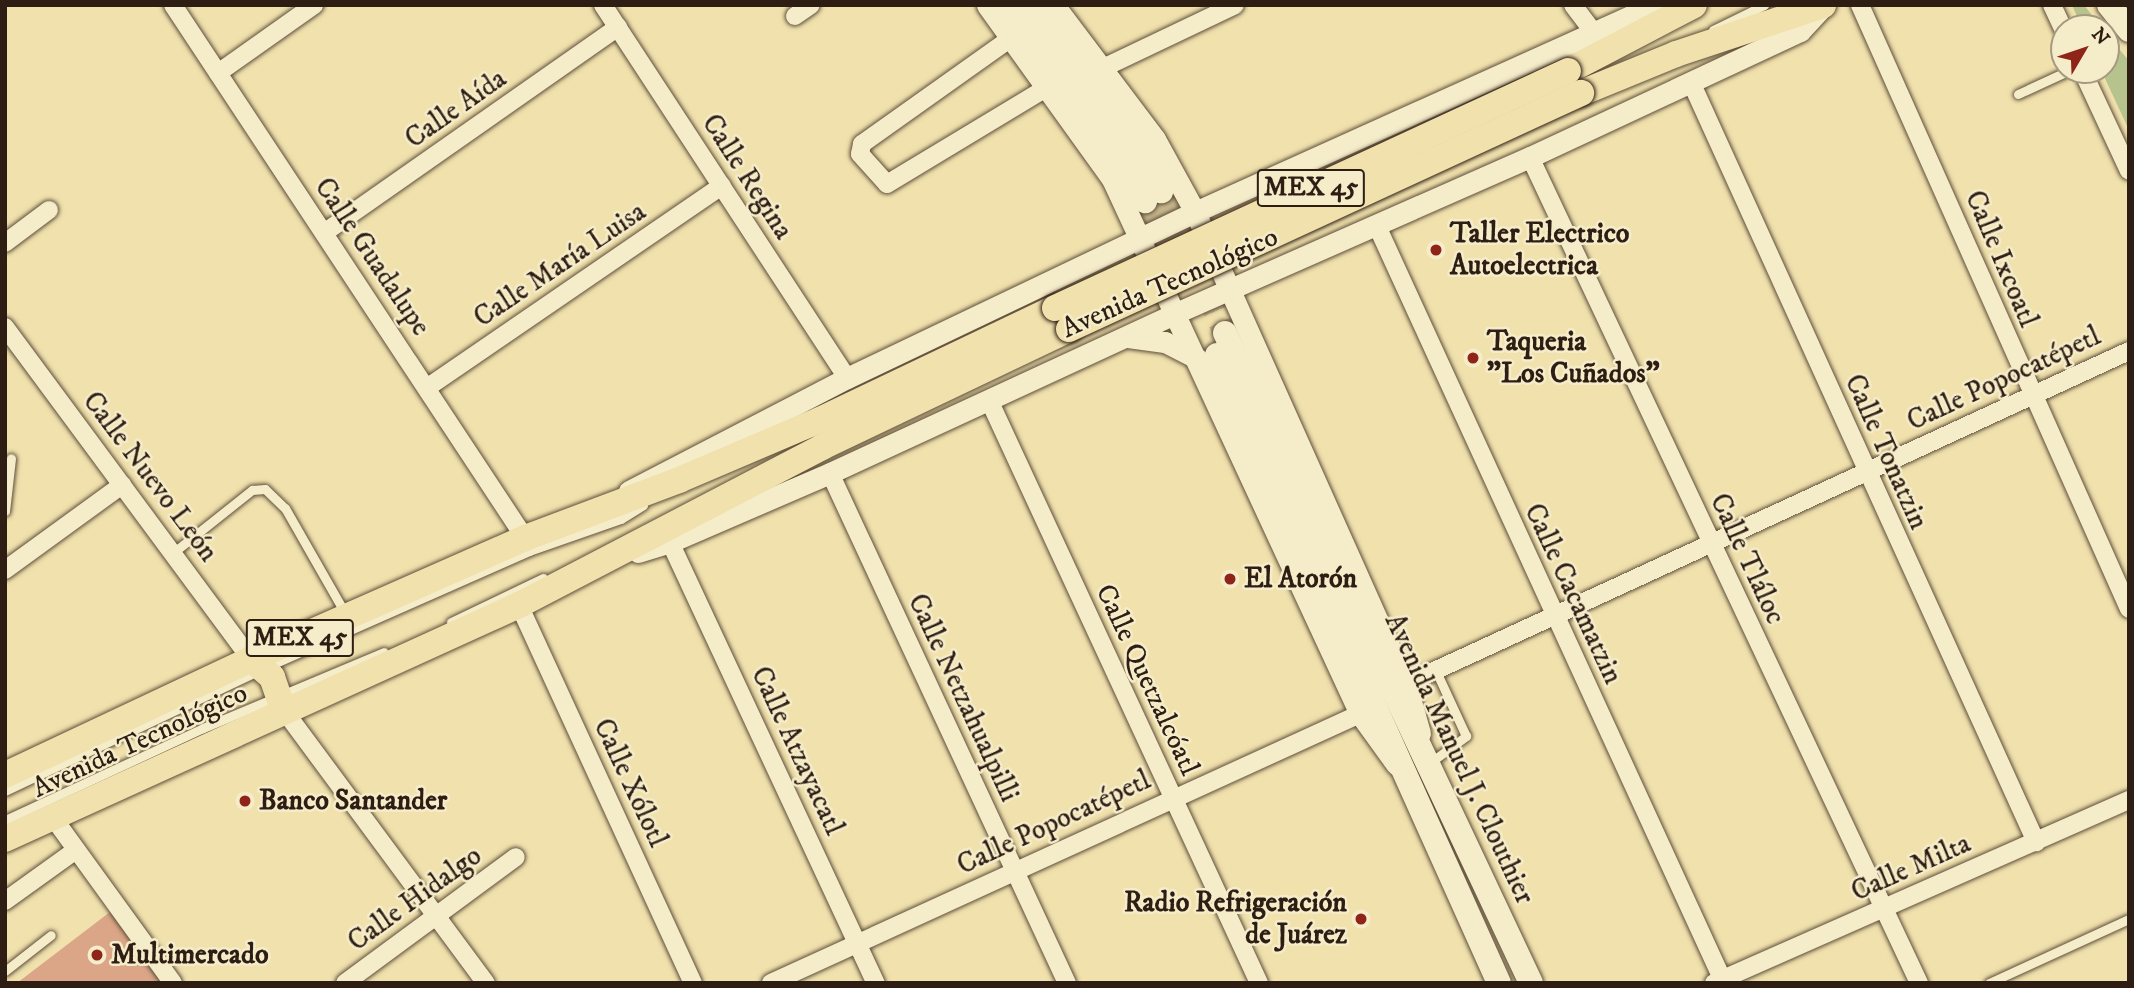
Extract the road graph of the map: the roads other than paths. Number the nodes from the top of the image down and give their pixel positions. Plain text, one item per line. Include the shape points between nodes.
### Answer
1 (173, 5) edge
2 (314, 5) edge
3 (603, 5) edge
4 (811, 5) edge
5 (987, 5) edge
6 (1007, 5) edge
7 (1033, 5) edge
8 (1235, 5) edge
9 (1573, 5) edge
10 (1655, 5) edge
11 (1694, 5) edge
12 (1764, 5) edge
13 (1823, 5) edge
14 (1860, 5) edge
15 (2109, 5) edge
16 (1062, 8) edge
17 (795, 16) dead end
18 (618, 27) junction
19 (2129, 30) edge
20 (1593, 32) junction
21 (1011, 38) junction
22 (1676, 54) junction
23 (1103, 68) junction
24 (218, 73) junction
25 (2050, 79) edge
26 (1574, 82) junction
27 (1691, 82) junction
28 (2089, 84) edge
29 (1048, 87) junction
30 (2018, 94) dead end
31 (1530, 157) junction
32 (2129, 171) edge
33 (722, 186) junction
34 (49, 210) dead end
35 (1195, 212) junction
36 (1377, 226) junction
37 (324, 233) junction
38 (1140, 239) junction
39 (5, 243) edge
40 (1231, 290) junction
41 (1176, 313) junction
42 (5, 327) edge
43 (1126, 337) junction
44 (1210, 343) junction
45 (2129, 351) edge
46 (847, 378) junction
47 (428, 387) junction
48 (2031, 396) junction
49 (989, 400) junction
50 (11, 458) dead end
51 (1866, 471) junction
52 (830, 473) junction
53 (679, 480) junction
54 (122, 485) junction
55 (599, 510) junction
56 (5, 511) edge
57 (525, 538) junction
58 (661, 538) junction
59 (1711, 544) junction
60 (174, 552) junction
61 (7, 562) edge
62 (550, 575) dead end
63 (519, 605) junction
64 (2129, 609) edge
65 (347, 616) junction
66 (1554, 617) junction
67 (437, 628) dead end
68 (400, 645) dead end
69 (257, 664) junction
70 (1436, 671) junction
71 (1406, 684) junction
72 (281, 703) junction
73 (1360, 714) junction
74 (1426, 760) junction
75 (1403, 770) junction
76 (8, 773) edge
77 (1173, 797) junction
78 (2129, 800) edge
79 (51, 816) junction
80 (5, 820) edge
81 (5, 839) edge
82 (2036, 842) junction
83 (76, 850) junction
84 (516, 857) dead end
85 (1014, 870) junction
86 (5, 901) edge
87 (1885, 908) junction
88 (437, 916) junction
89 (2129, 919) edge
90 (51, 934) dead end
91 (857, 943) junction
92 (5, 971) edge
93 (1720, 982) edge
94 (173, 983) edge
95 (345, 983) edge
96 (486, 983) edge
97 (693, 983) edge
98 (772, 983) edge
99 (876, 983) edge
100 (1067, 983) edge
101 (1259, 983) edge
102 (1499, 983) edge
103 (1531, 983) edge
104 (1919, 983) edge
105 (1989, 983) edge

1 - 24 street, Calle Guadalupe
2 - 24 street
3 - 18 street, Calle Regina
4 - 17 street
5 - 21 street
6 - 7 main road via 1153,196 1129,136
8 - 23 street
9 - 20 street
10 - 20 street, Avenida Tecnológico
11 - 26 main road, Avenida Tecnológico / MEX 45
12 - 22 lane via 1736,16
13 - 22 main road, Avenida Tecnológico / MEX 45
13 - 27 street, Avenida Tecnológico via 1800,31
14 - 48 street, Calle Ixcoatl
15 - 19 main road
16 - 23 street
18 - 33 street, Calle Regina
18 - 37 street, Calle Aída
20 - 35 street, Avenida Tecnológico
21 - 29 street
21 - 29 street via 859,146 883,183
22 - 26 main road, Avenida Tecnológico / MEX 45
23 - 35 street via 1155,139
24 - 37 street, Calle Guadalupe
25 - 30 lane
26 - 53 main road, Avenida Tecnológico / MEX 45, bridge via 1194,241 820,420
26 - 58 main road, Avenida Tecnológico / MEX 45, bridge via 822,447
27 - 31 street, Avenida Tecnológico
27 - 51 street, Calle Tonatzin
28 - 32 street
29 - 38 street via 1098,155
31 - 36 street, Avenida Tecnológico
31 - 59 street, Calle Tláloc
33 - 46 street, Calle Regina
33 - 47 street, Calle María Luisa
34 - 39 street
35 - 38 street, Avenida Tecnológico
35 - 40 street
36 - 40 street, Avenida Tecnológico
36 - 66 street, Calle Cacamatzin
37 - 47 street, Calle Guadalupe
38 - 41 street
38 - 46 street, Avenida Tecnológico
40 - 41 street, Avenida Tecnológico
40 - 71 street
41 - 43 street, Avenida Tecnológico
41 - 44 street
42 - 54 street, Calle Nuevo León
43 - 44 street
43 - 49 street, Avenida Tecnológico
44 - 73 street
44 - 74 main road, Avenida Manuel J. Clouthier
44 - 75 main road, Avenida Manuel J. Clouthier
45 - 48 street, Calle Popocatépetl
46 - 55 street, Avenida Tecnológico via 676,462
47 - 57 street, Calle Guadalupe
48 - 51 street, Calle Popocatépetl
48 - 64 street, Calle Ixcoatl
49 - 52 street, Avenida Tecnológico
49 - 77 street, Calle Quetzalcóatl
50 - 56 lane
51 - 59 street, Calle Popocatépetl
51 - 82 street, Calle Tonatzin
52 - 58 street, Avenida Tecnológico
52 - 85 street, Calle Netzahualpilli
53 - 55 main road, Avenida Tecnológico / MEX 45
53 - 69 lane via 621,519 529,551
54 - 60 street, Calle Nuevo León
54 - 61 street
55 - 57 main road, Avenida Tecnológico / MEX 45
57 - 65 main road, Avenida Tecnológico / MEX 45
58 - 63 main road, Avenida Tecnológico / MEX 45 via 594,560
58 - 91 street, Calle Atzayacatl
59 - 66 street, Calle Popocatépetl
59 - 87 street, Calle Tláloc
60 - 65 lane via 252,490 265,489 285,508
60 - 69 street, Calle Nuevo León
62 - 67 lane
63 - 72 main road, Avenida Tecnológico / MEX 45
63 - 97 street, Calle Xólotl
65 - 69 main road, Avenida Tecnológico / MEX 45
66 - 70 street, Calle Popocatépetl
66 - 93 street, Calle Cacamatzin
68 - 72 lane
69 - 72 main road
69 - 76 main road, Avenida Tecnológico / MEX 45
70 - 71 street, Calle Popocatépetl
70 - 74 lane via 1466,738
71 - 74 street
72 - 79 main road, Avenida Tecnológico / MEX 45
72 - 80 lane
72 - 88 street
73 - 75 street
73 - 77 street, Calle Popocatépetl
74 - 103 main road, Avenida Manuel J. Clouthier
75 - 102 main road, Avenida Manuel J. Clouthier
77 - 85 street, Calle Popocatépetl
77 - 101 street, Calle Quetzalcóatl
78 - 82 street, Calle Milta
79 - 81 main road, Avenida Tecnológico / MEX 45
79 - 83 street
82 - 87 street, Calle Milta
83 - 86 street
83 - 94 street
84 - 88 street, Calle Hidalgo
85 - 91 street, Calle Popocatépetl
85 - 100 street, Calle Netzahualpilli
87 - 93 street, Calle Milta
87 - 104 street, Calle Tláloc
88 - 95 street, Calle Hidalgo
88 - 96 street
89 - 105 lane
90 - 92 lane
91 - 98 street, Calle Popocatépetl
91 - 99 street, Calle Atzayacatl

